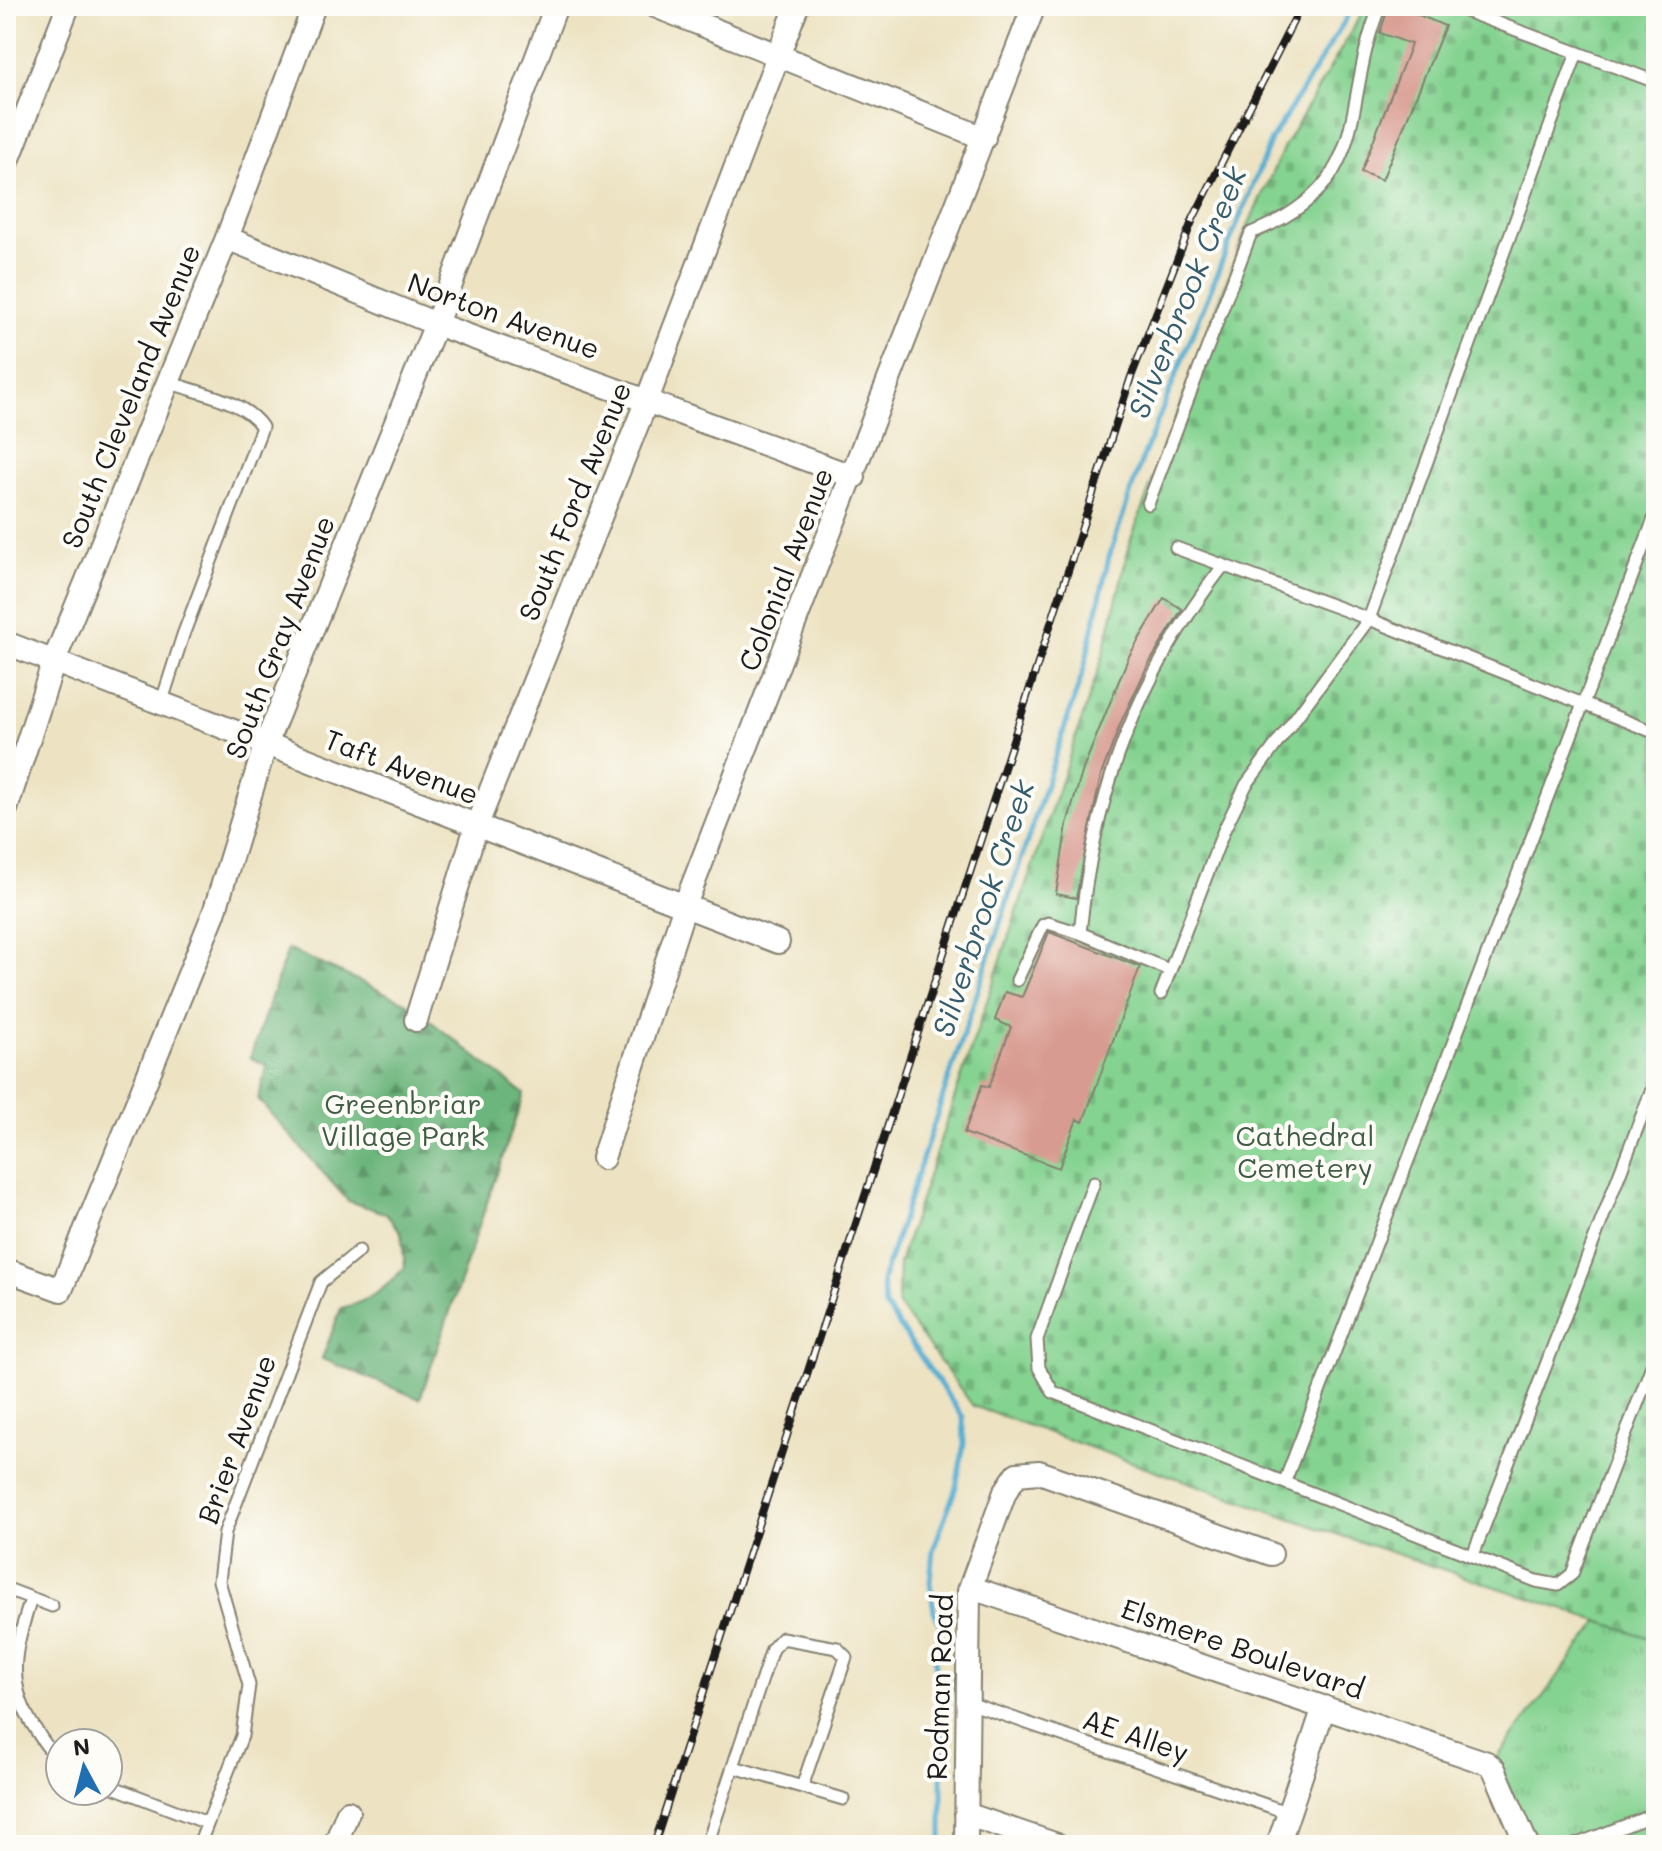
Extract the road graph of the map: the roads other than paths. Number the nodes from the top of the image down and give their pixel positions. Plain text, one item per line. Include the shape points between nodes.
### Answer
1 (68, 6) edge
2 (314, 6) edge
3 (556, 6) edge
4 (655, 6) edge
5 (797, 6) edge
6 (1034, 6) edge
7 (1380, 6) edge
8 (1452, 6) edge
9 (1577, 53) junction
10 (779, 55) junction
11 (1656, 82) edge
12 (984, 138) junction
13 (6, 166) edge
14 (227, 238) junction
15 (436, 324) junction
16 (168, 382) junction
17 (647, 400) junction
18 (854, 477) junction
19 (1148, 504) dead end
20 (1656, 514) edge
21 (1176, 548) dead end
22 (1223, 566) junction
23 (1369, 619) junction
24 (6, 643) edge
25 (54, 661) junction
26 (161, 704) junction
27 (1583, 705) junction
28 (1656, 733) edge
29 (265, 746) junction
30 (6, 809) edge
31 (476, 827) junction
32 (685, 905) junction
33 (1080, 933) junction
34 (778, 942) dead end
35 (1169, 970) junction
36 (1017, 980) dead end
37 (1161, 994) dead end
38 (416, 1020) dead end
39 (1656, 1079) edge
40 (603, 1158) dead end
41 (1094, 1182) dead end
42 (359, 1251) dead end
43 (6, 1270) edge
44 (1656, 1355) edge
45 (1285, 1481) junction
46 (1271, 1554) dead end
47 (1473, 1555) junction
48 (10, 1590) dead end
49 (969, 1591) junction
50 (31, 1599) junction
51 (52, 1606) dead end
52 (969, 1703) junction
53 (1324, 1707) junction
54 (44, 1743) edge
55 (734, 1767) junction
56 (802, 1787) junction
57 (124, 1791) edge
58 (843, 1799) dead end
59 (348, 1812) dead end
60 (1289, 1813) junction
61 (966, 1814) junction
62 (1656, 1814) edge
63 (207, 1823) junction
64 (199, 1845) edge
65 (335, 1845) edge
66 (707, 1845) edge
67 (966, 1845) edge
68 (1057, 1845) edge
69 (1278, 1845) edge
70 (1527, 1845) edge
71 (1575, 1845) edge

1 - 13 street
2 - 14 street, South Cleveland Avenue
3 - 15 street, South Gray Avenue
4 - 10 street
5 - 10 street, South Ford Avenue
6 - 12 street, Colonial Avenue
7 - 19 lane via 1353,127 1323,189 1280,221 1251,233
8 - 9 lane
9 - 11 lane
9 - 23 lane
10 - 12 street
10 - 17 street, South Ford Avenue
12 - 18 street, Colonial Avenue
14 - 15 street, Norton Avenue
14 - 16 street, South Cleveland Avenue
15 - 17 street, Norton Avenue
15 - 29 street, South Gray Avenue
16 - 25 street, South Cleveland Avenue
16 - 26 lane via 238,406 262,427
17 - 18 street, Norton Avenue
17 - 31 street, South Ford Avenue
18 - 32 street, Colonial Avenue
20 - 27 lane
21 - 22 lane
22 - 23 lane
22 - 33 lane via 1163,654 1124,735 1097,818
23 - 27 lane
23 - 35 lane via 1246,785
24 - 25 street, Taft Avenue
25 - 26 street, Taft Avenue
25 - 30 street, South Cleveland Avenue
26 - 29 street, Taft Avenue
27 - 28 lane
27 - 45 lane
29 - 31 street, Taft Avenue
29 - 43 street, South Gray Avenue via 214,913 61,1290
31 - 32 street, Taft Avenue
31 - 38 street, South Ford Avenue
32 - 34 street, Taft Avenue
32 - 40 street, Colonial Avenue
33 - 35 lane
33 - 36 lane via 1043,925
35 - 37 lane
39 - 47 lane
41 - 45 lane via 1040,1323 1036,1349 1044,1380 1063,1398
42 - 63 lane, Brier Avenue via 321,1282 225,1532 219,1581 249,1685 242,1736
44 - 47 lane via 1566,1582 1550,1585
45 - 47 lane
46 - 49 street, Rodman Road via 1024,1471 1012,1478 1005,1492
48 - 50 lane
49 - 52 street, Rodman Road
49 - 53 street, Elsmere Boulevard
50 - 51 lane
50 - 54 lane via 17,1641 14,1681 25,1714
52 - 60 lane, AE Alley
52 - 61 street, Rodman Road
53 - 60 street
53 - 70 street, Elsmere Boulevard via 1494,1769
55 - 56 lane
55 - 56 lane via 772,1649 782,1638 837,1648 846,1657
55 - 66 lane
56 - 58 lane
57 - 63 lane
59 - 65 street
60 - 69 street
61 - 67 street, Rodman Road
61 - 68 street
62 - 71 lane
63 - 64 lane, Brier Avenue

